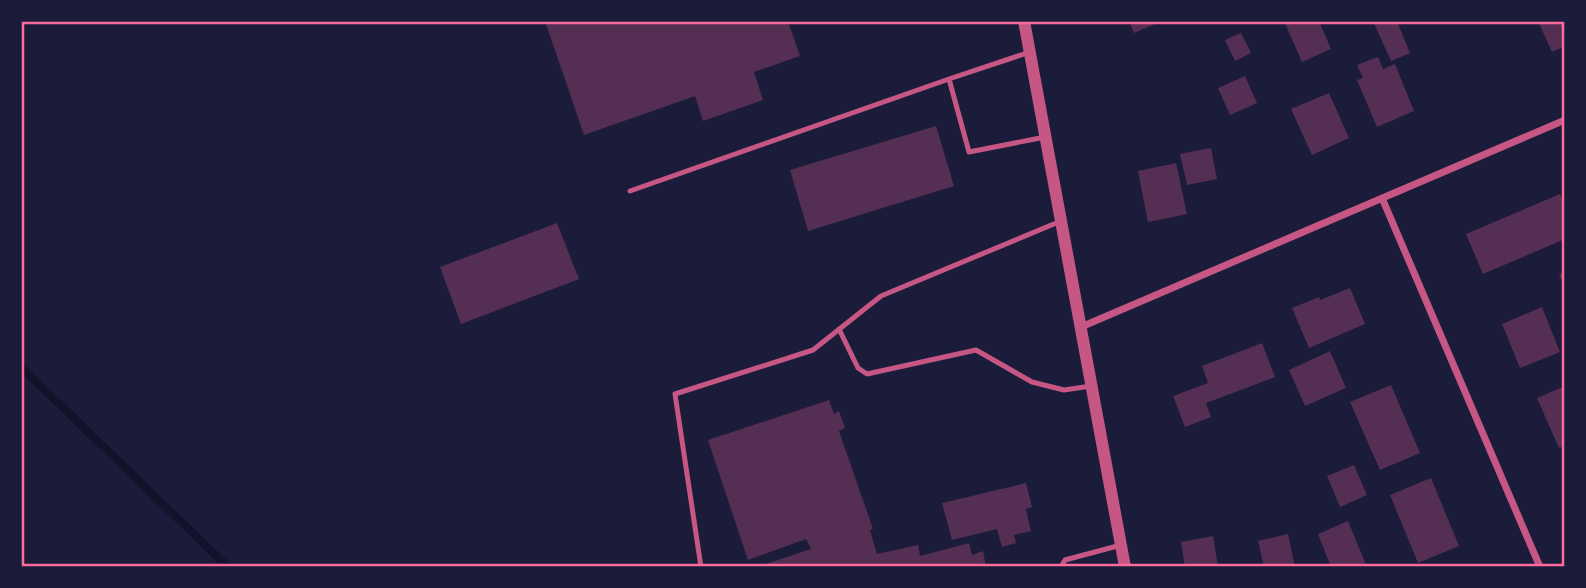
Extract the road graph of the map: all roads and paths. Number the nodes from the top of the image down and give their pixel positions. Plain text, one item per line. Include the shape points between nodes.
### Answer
1 (1024, 21) edge
2 (1030, 52) junction
3 (949, 79) junction
4 (1565, 120) edge
5 (1045, 137) junction
6 (630, 191) dead end
7 (1382, 198) junction
8 (1061, 221) junction
9 (1081, 327) junction
10 (839, 329) junction
11 (1092, 386) junction
12 (1121, 545) junction
13 (701, 567) edge
14 (1061, 567) edge
15 (1125, 567) edge
16 (1540, 567) edge

1 - 2 street
2 - 3 lane
2 - 5 street
3 - 5 lane via 969,152
3 - 6 lane
4 - 7 street
5 - 8 street
7 - 9 street
7 - 16 street
8 - 9 street
8 - 10 lane via 881,296
9 - 11 street
10 - 11 lane via 858,368 867,374 976,349 1032,382 1064,390
10 - 13 lane via 813,350 675,394
11 - 12 street
12 - 14 lane via 1065,560
12 - 15 street

